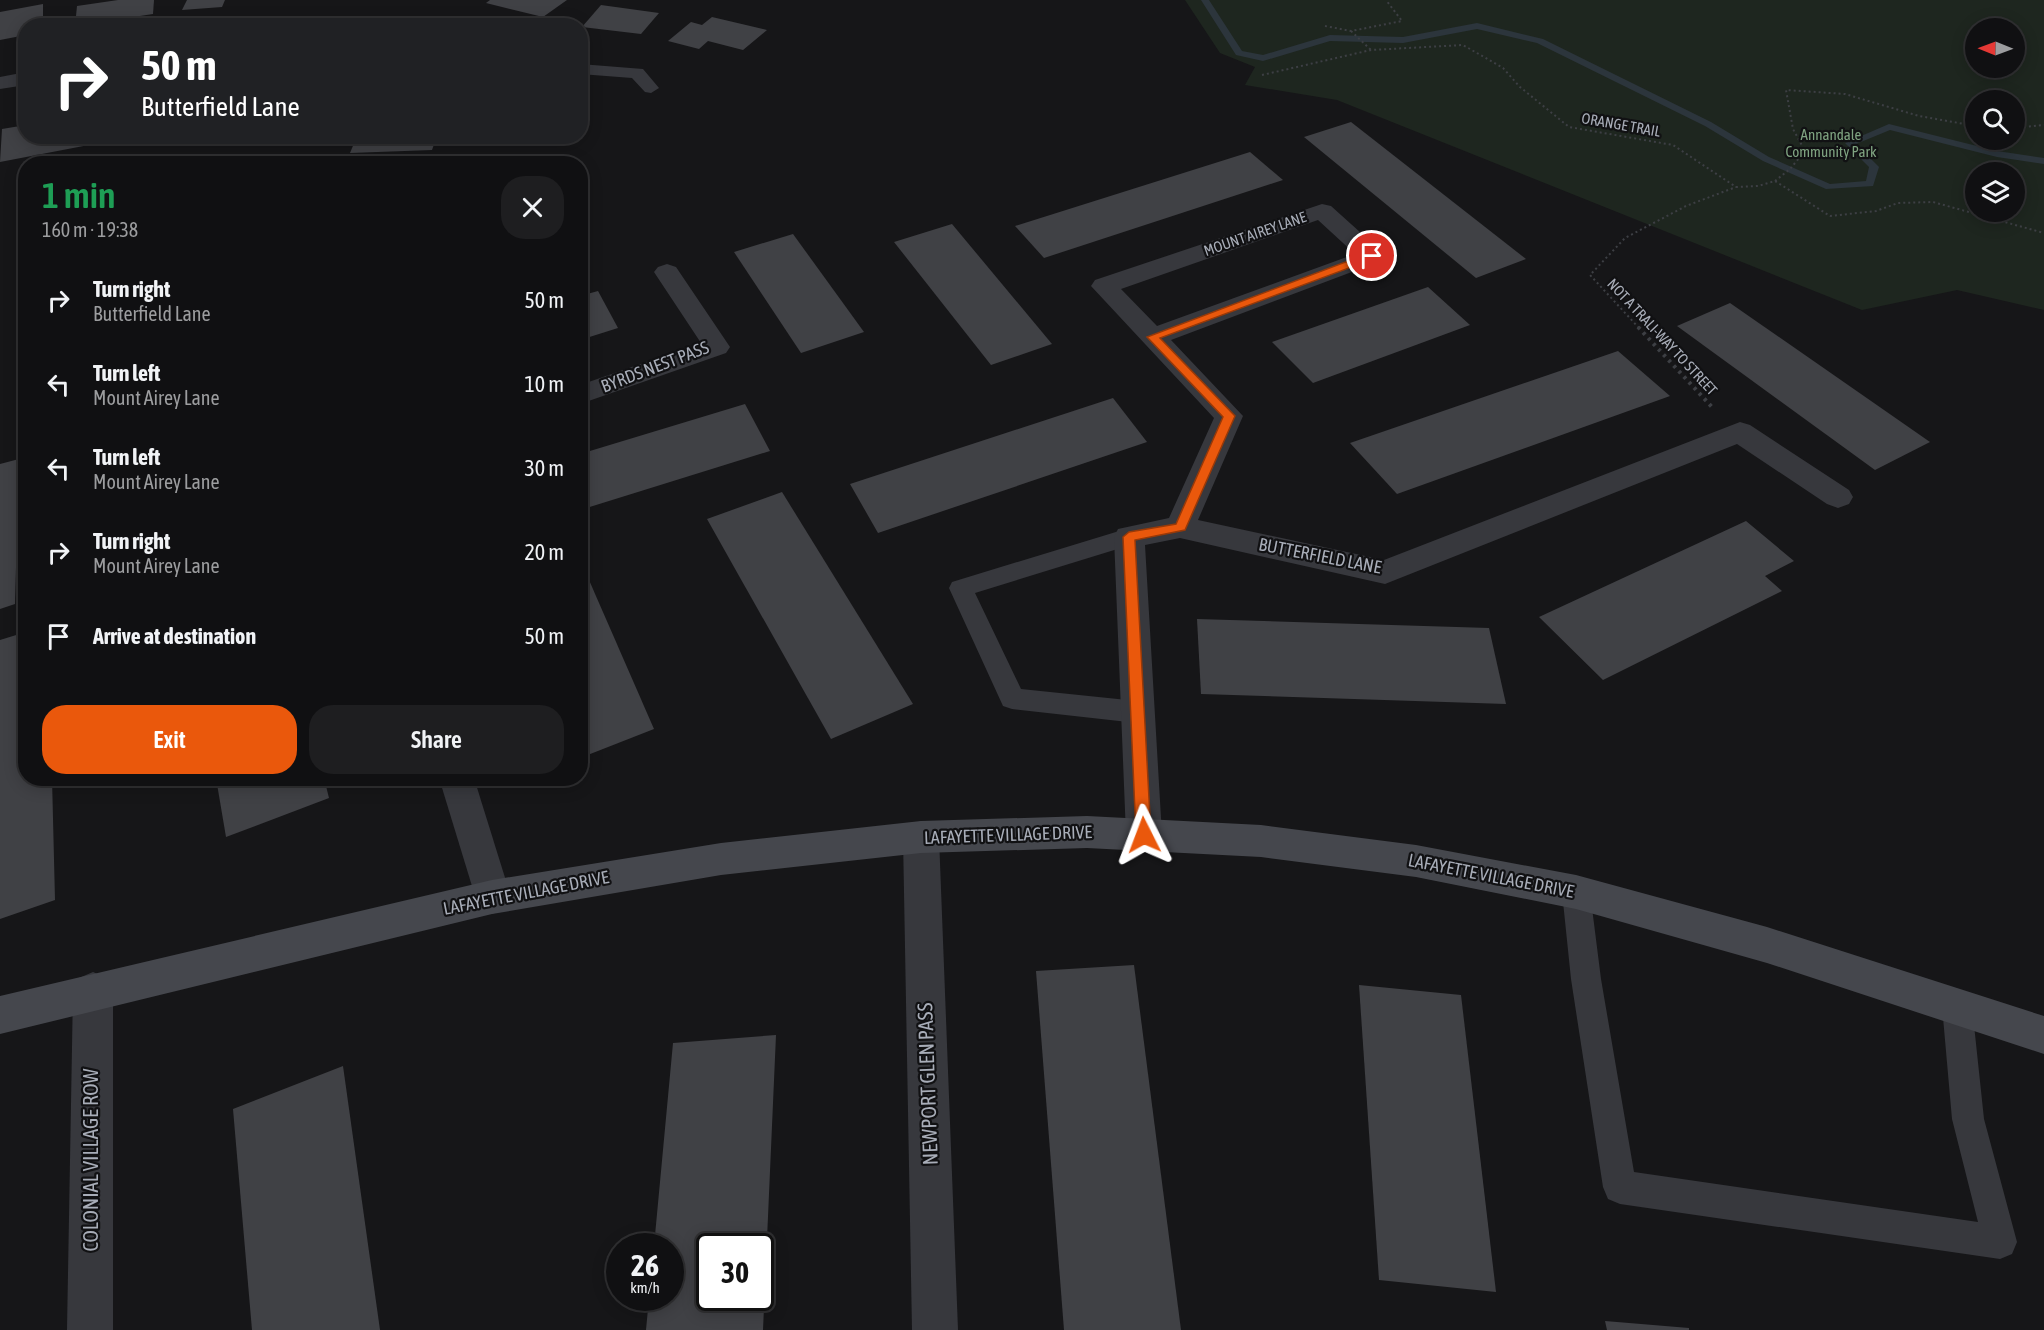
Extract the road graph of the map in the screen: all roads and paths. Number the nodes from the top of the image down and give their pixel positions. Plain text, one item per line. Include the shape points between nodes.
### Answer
1 (1386, 0) edge
2 (1325, 26) dead end
3 (1351, 31) junction
4 (1371, 50) junction
5 (588, 70) edge
6 (1262, 75) dead end
7 (18, 80) edge
8 (0, 83) edge
9 (651, 88) dead end
10 (1965, 124) edge
11 (2044, 125) edge
12 (2025, 128) edge
13 (2034, 128) junction
14 (2044, 130) edge
15 (1775, 181) junction
16 (1736, 187) junction
17 (2044, 234) edge
18 (667, 272) dead end
19 (1152, 337) junction
20 (588, 392) edge
21 (1740, 432) junction
22 (1838, 497) dead end
23 (1180, 527) junction
24 (1129, 537) junction
25 (1137, 712) junction
26 (458, 786) edge
27 (1144, 835) junction
28 (921, 837) junction
29 (1576, 892) junction
30 (492, 897) junction
31 (93, 991) junction
32 (1957, 1006) junction
33 (0, 1015) edge
34 (2044, 1035) edge
35 (90, 1330) edge
36 (934, 1330) edge

1 - 3 path via 1402,21
2 - 3 path
3 - 4 path
4 - 6 path, ORANGE TRAIL
4 - 16 path, ORANGE TRAIL via 1462,45 1503,68 1569,127 1673,145
5 - 9 lane via 637,74
7 - 8 street
10 - 15 path via 1919,116 1845,94 1786,90 1793,129 1805,151
11 - 13 path
12 - 13 path
13 - 14 path
15 - 16 path
15 - 17 path via 1830,216 1876,211 1898,203 1933,202
16 - 21 path, NOT A TRALI-WAY TO STREET via 1686,206 1625,238 1590,275 1698,393
18 - 20 street, BYRDS NEST PASS via 717,347
19 - 19 street, MOUNT AIREY LANE via 1104,286 1322,211 1372,256
19 - 23 street, MOUNT AIREY LANE via 1229,416
21 - 22 street
21 - 23 street, BUTTERFIELD LANE via 1385,572
23 - 24 street, BUTTERFIELD LANE
24 - 25 street
24 - 25 lane via 961,588 1012,699
25 - 27 street
26 - 30 street
27 - 28 street, LAFAYETTE VILLAGE DRIVE via 1088,832
27 - 29 street, LAFAYETTE VILLAGE DRIVE via 1261,841 1416,861
28 - 30 street, LAFAYETTE VILLAGE DRIVE via 721,859
28 - 36 street, NEWPORT GLEN PASS
29 - 32 street, LAFAYETTE VILLAGE DRIVE via 1767,945
29 - 32 lane via 1586,980 1620,1187 2000,1242 1968,1119
30 - 31 street, LAFAYETTE VILLAGE DRIVE
31 - 33 street, LAFAYETTE VILLAGE DRIVE
31 - 35 street, COLONIAL VILLAGE ROW
32 - 34 street, LAFAYETTE VILLAGE DRIVE

